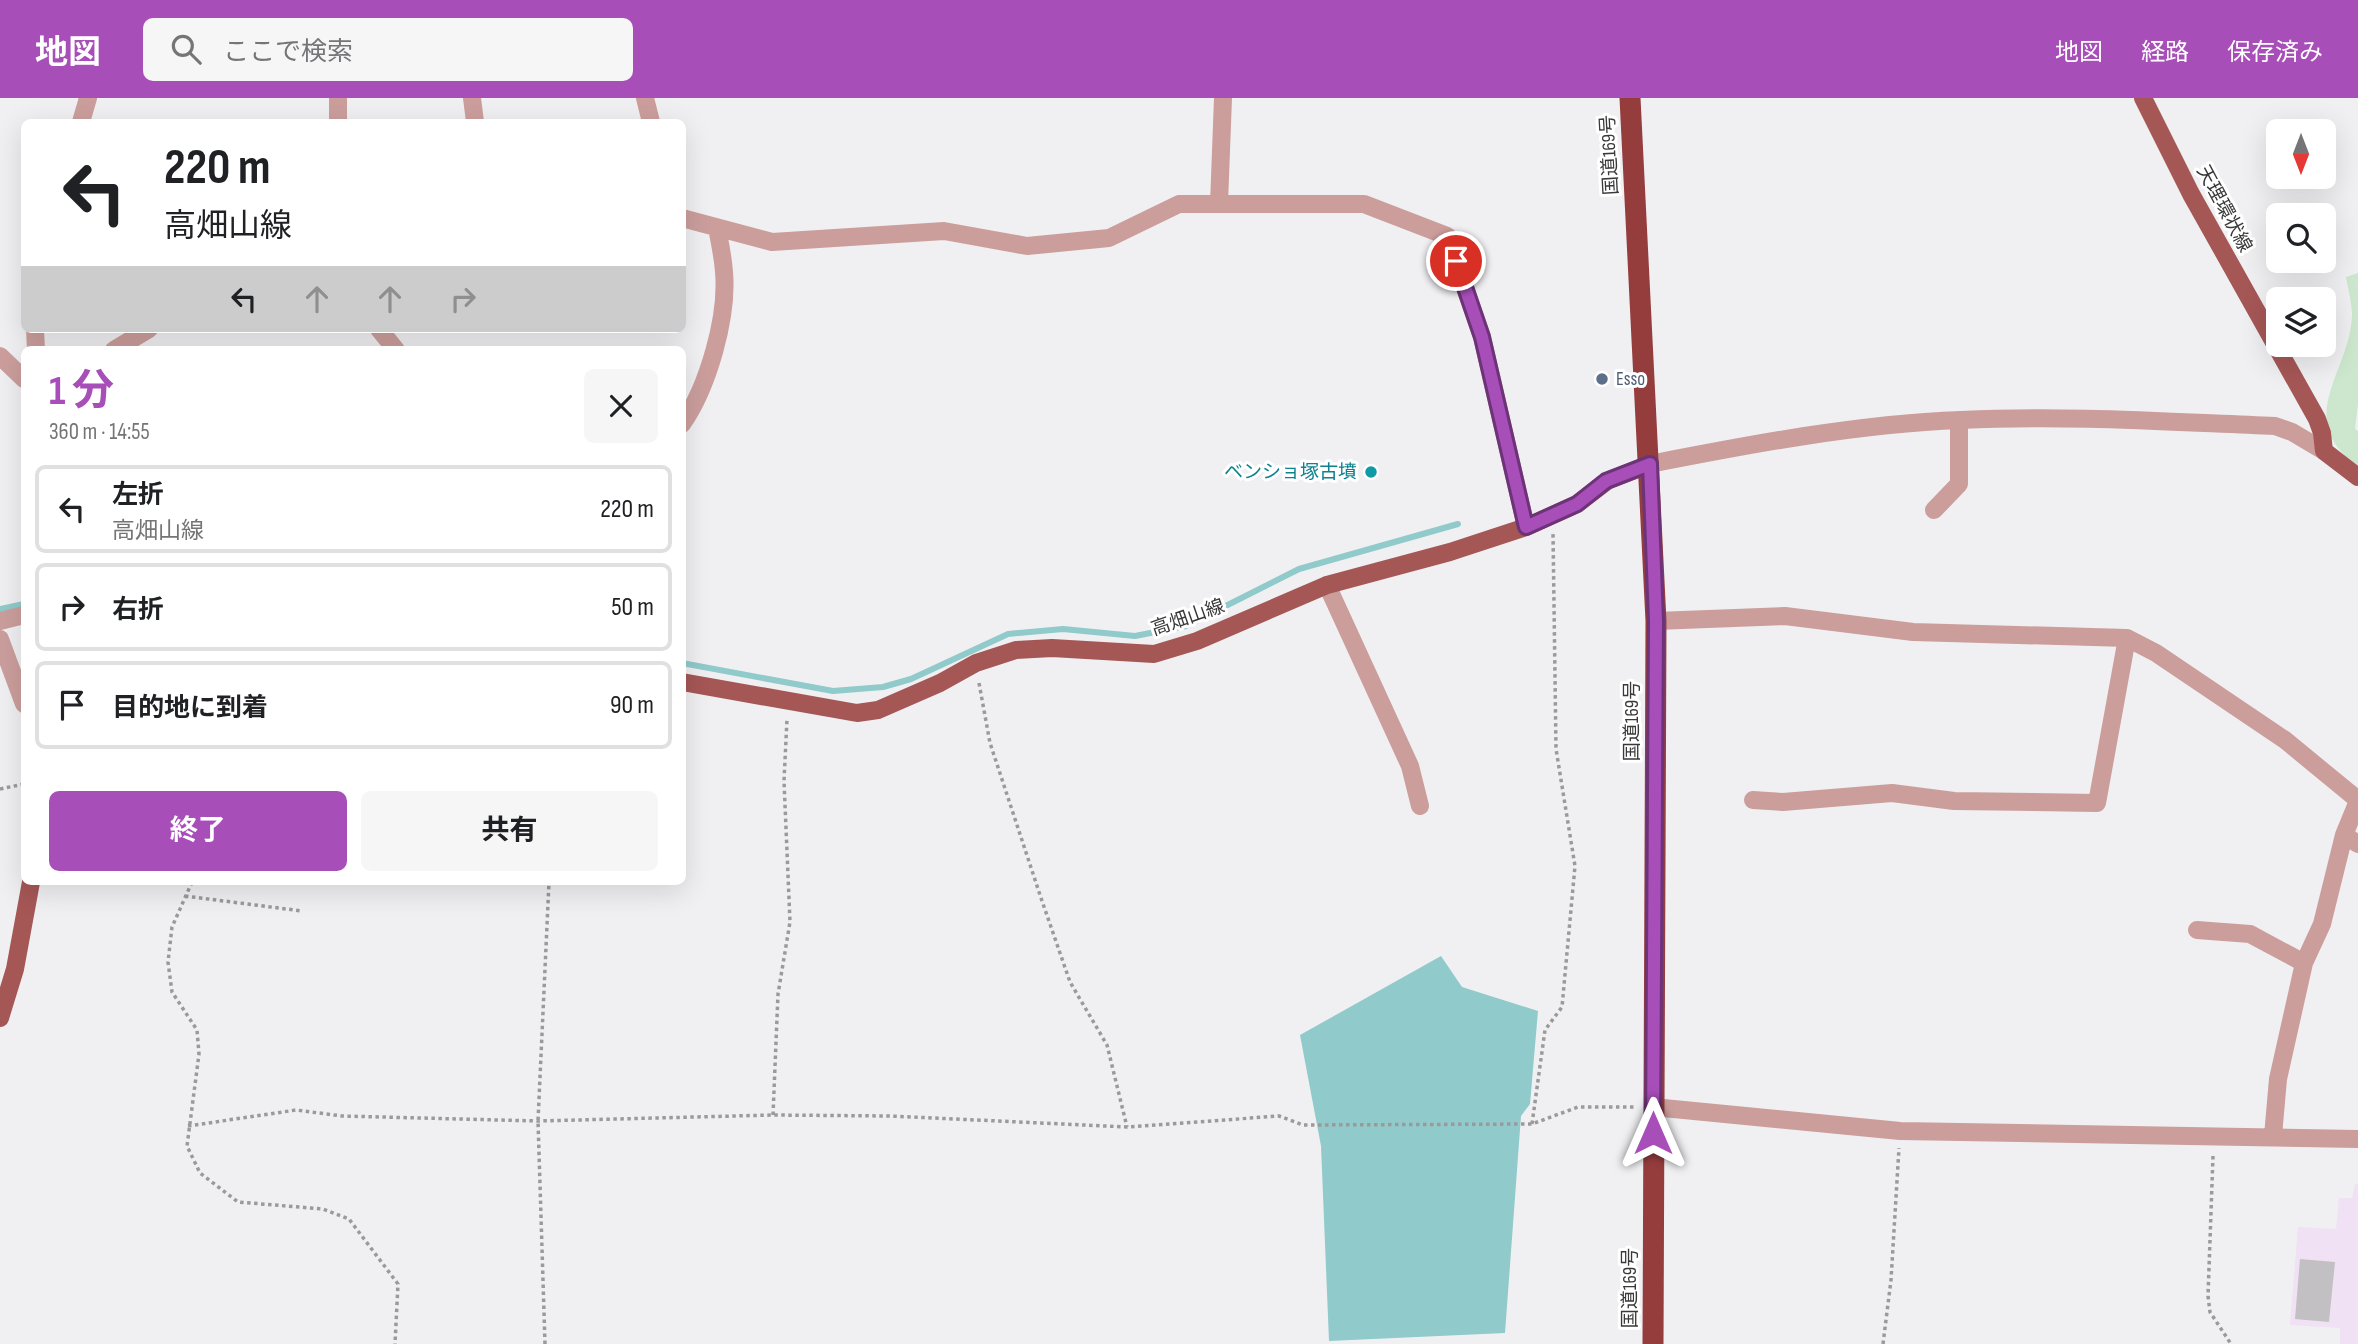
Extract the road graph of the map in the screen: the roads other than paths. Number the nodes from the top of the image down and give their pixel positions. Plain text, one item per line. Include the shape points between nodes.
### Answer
1 (88, 98) edge
2 (338, 98) edge
3 (472, 98) edge
4 (645, 98) edge
5 (1223, 98) edge
6 (1630, 98) edge
7 (2143, 98) edge
8 (82, 119) edge
9 (338, 119) edge
10 (475, 119) edge
11 (650, 119) edge
12 (1220, 204) junction
13 (686, 219) edge
14 (717, 228) junction
15 (142, 333) edge
16 (121, 346) edge
17 (0, 356) edge
18 (21, 376) edge
19 (686, 416) edge
20 (1959, 420) junction
21 (2324, 451) junction
22 (1650, 464) junction
23 (2358, 477) edge
24 (1934, 510) dead end
25 (1526, 527) junction
26 (1327, 585) junction
27 (21, 616) edge
28 (0, 621) edge
29 (1656, 621) junction
30 (2127, 638) junction
31 (1, 646) edge
32 (686, 683) edge
33 (21, 696) edge
34 (1754, 800) dead end
35 (2358, 800) edge
36 (1420, 806) dead end
37 (2351, 839) edge
38 (31, 885) edge
39 (2197, 930) dead end
40 (2304, 964) junction
41 (0, 1018) edge
42 (1653, 1107) junction
43 (2273, 1136) junction
44 (2358, 1139) edge
45 (1653, 1344) edge

1 - 8 street
2 - 9 street
3 - 10 street
4 - 11 street
5 - 12 street
6 - 22 highway, 国道169号
7 - 21 main road, 天理環状線 via 2191,194 2317,419
12 - 14 street via 1180,204 1109,238 1027,246 944,231 772,242
12 - 25 street via 1364,204 1447,236 1482,337
13 - 14 street
14 - 19 street via 725,274 719,329 706,378
15 - 16 street
17 - 18 street
20 - 21 street via 2118,417 2275,426
20 - 22 street via 1842,430
20 - 24 street via 1959,484
21 - 23 main road
22 - 25 main road, 高畑山線 via 1606,481 1553,516
22 - 29 highway, 国道169号
25 - 26 main road, 高畑山線
26 - 32 main road, 高畑山線 via 1197,641 1154,654 1016,650 976,663 878,710 857,713
26 - 36 street via 1410,765
27 - 28 street
29 - 30 street via 1785,616 1913,632
29 - 42 highway, 国道169号
30 - 34 street via 2096,803 1954,800 1892,793
30 - 35 street via 2286,740
31 - 33 street
35 - 37 street
37 - 40 street
38 - 41 main road
39 - 40 street via 2250,933
40 - 43 street via 2278,1079
42 - 43 street via 1900,1132
42 - 45 highway, 国道169号
43 - 44 street

